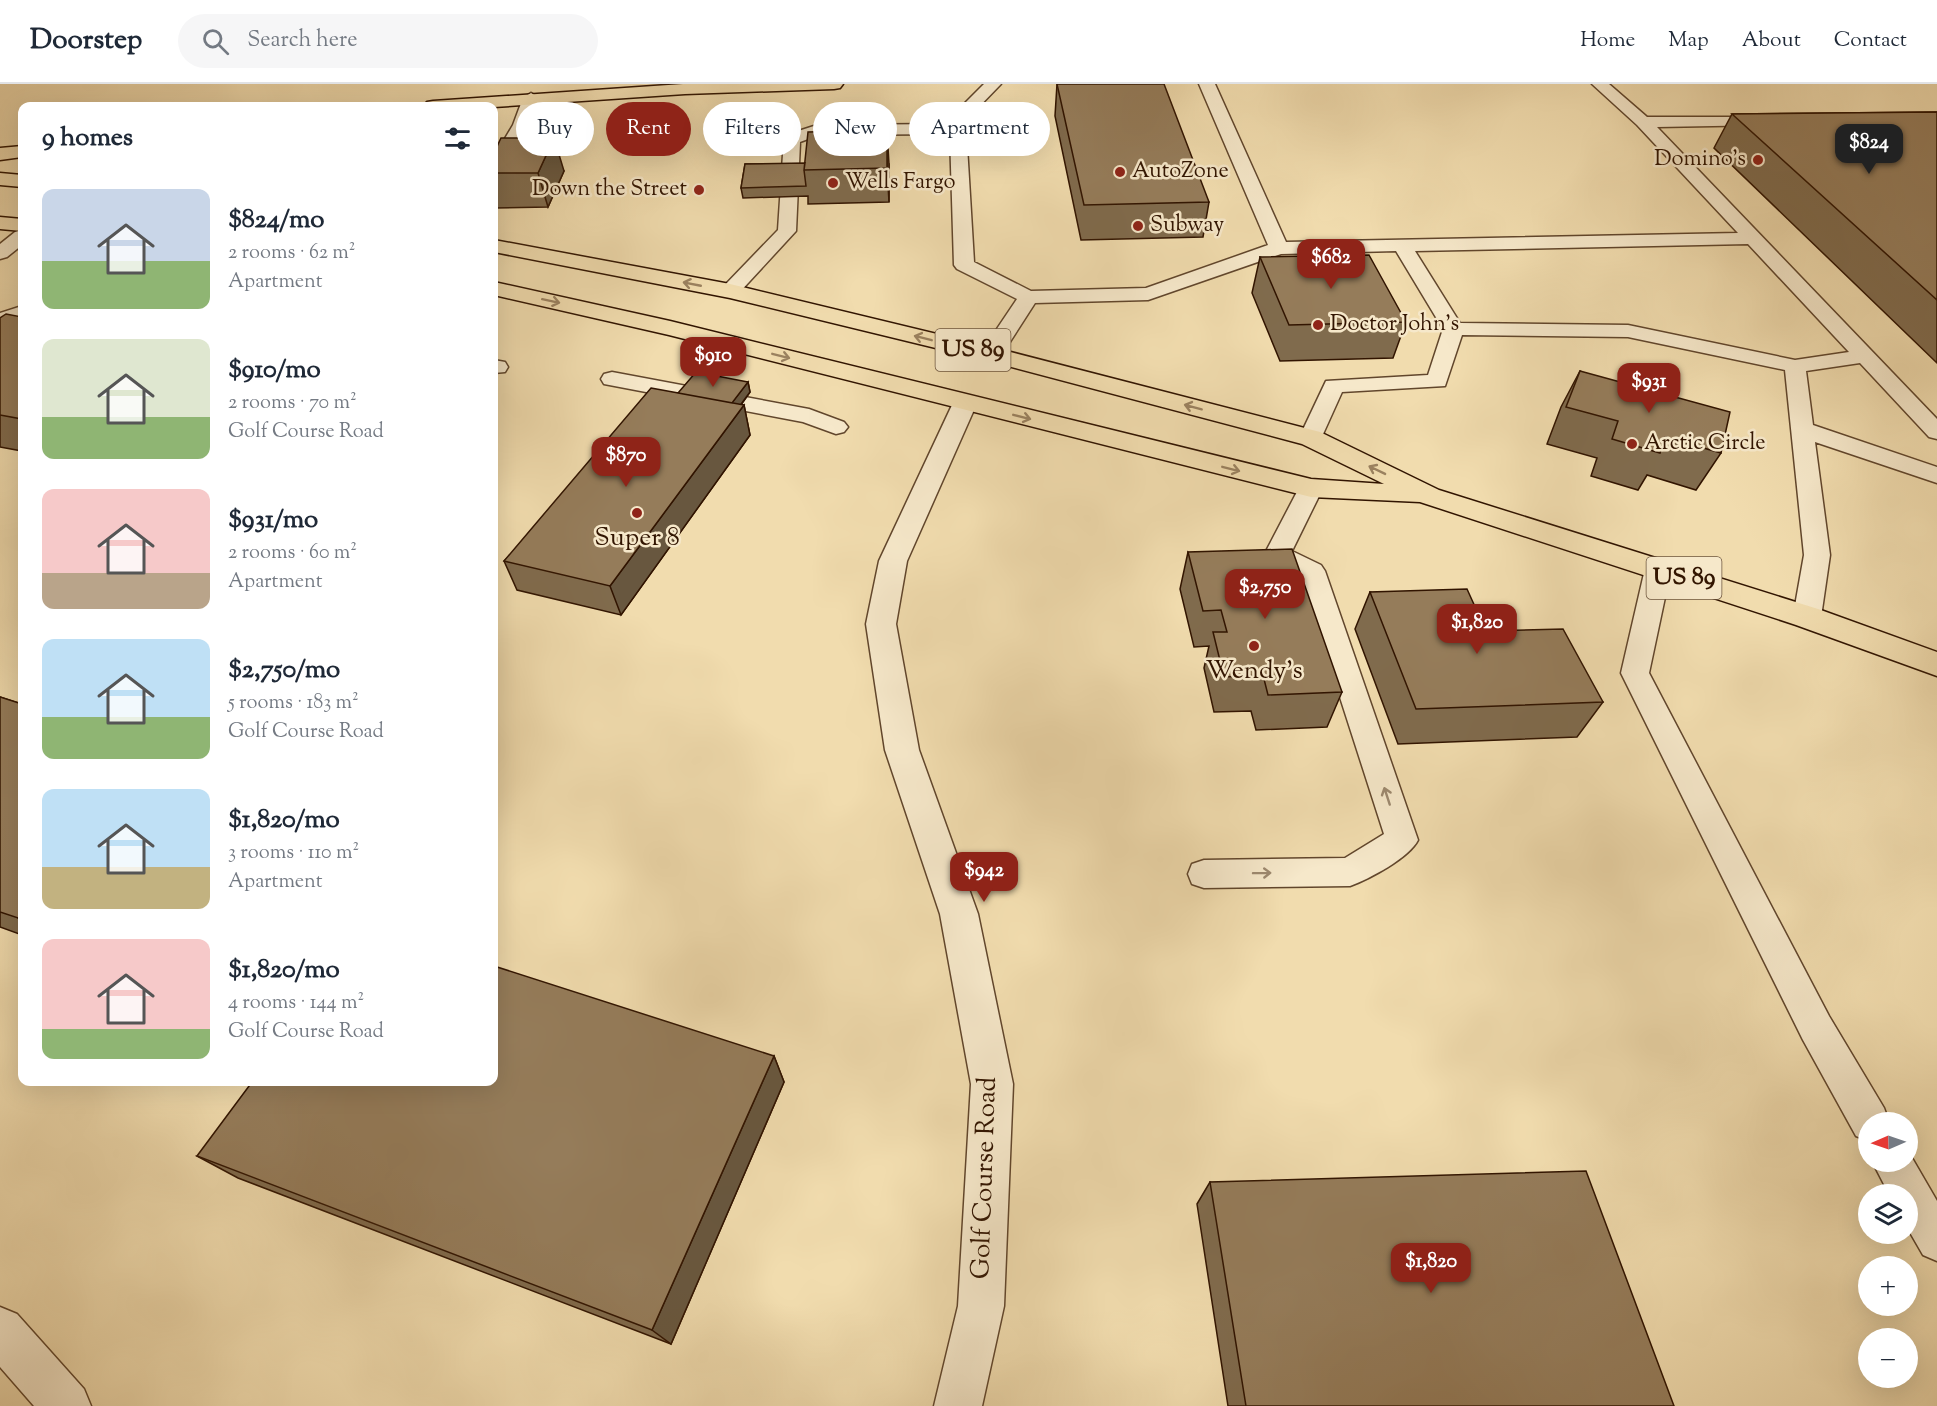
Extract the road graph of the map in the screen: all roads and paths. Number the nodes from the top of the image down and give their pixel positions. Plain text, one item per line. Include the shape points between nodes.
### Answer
1 (834, 84) edge
2 (993, 84) edge
3 (1208, 84) edge
4 (1600, 84) edge
5 (531, 98) junction
6 (482, 102) edge
7 (975, 102) edge
8 (1787, 119) edge
9 (1643, 122) junction
10 (909, 129) edge
11 (18, 152) edge
12 (0, 154) edge
13 (959, 156) edge
14 (498, 164) edge
15 (0, 179) edge
16 (18, 181) edge
17 (0, 223) edge
18 (18, 225) edge
19 (1752, 238) junction
20 (18, 239) edge
21 (1402, 246) junction
22 (498, 247) edge
23 (1279, 248) junction
24 (0, 253) edge
25 (498, 289) edge
26 (730, 291) junction
27 (1028, 297) junction
28 (18, 313) edge
29 (0, 320) edge
30 (1453, 329) junction
31 (991, 354) junction
32 (1863, 356) junction
33 (1795, 366) junction
34 (612, 379) dead end
35 (965, 403) junction
36 (836, 427) dead end
37 (1804, 430) junction
38 (1937, 432) edge
39 (1311, 438) junction
40 (1937, 475) edge
41 (1311, 488) junction
42 (1429, 496) junction
43 (1658, 569) junction
44 (1807, 617) junction
45 (1937, 664) edge
46 (1204, 874) dead end
47 (1864, 1112) edge
48 (1898, 1172) edge
49 (1937, 1241) edge
50 (0, 1330) edge
51 (67, 1406) edge
52 (958, 1406) edge

1 - 5 main road
2 - 7 lane
3 - 23 lane
4 - 9 lane
5 - 6 main road
5 - 14 lane via 521,125
8 - 9 lane
9 - 19 lane
10 - 26 lane via 817,130 792,139 787,231
11 - 12 main road
13 - 27 lane via 964,265
15 - 16 main road
17 - 18 main road
19 - 21 lane
19 - 32 lane
20 - 24 lane
21 - 23 lane
21 - 30 lane
26 -> 22 main road, US 89
23 - 27 lane via 1148,294
25 -> 35 main road, US 89
31 -> 26 main road, US 89
27 - 31 lane
28 - 29 lane
30 - 33 lane via 1628,331
30 - 39 lane via 1437,381 1334,386
39 -> 31 main road, US 89
32 - 33 lane
32 - 38 lane
33 - 37 lane
34 - 36 lane via 809,416
35 -> 41 main road, US 89
35 - 52 street, Golf Course Road via 892,561 881,624 902,750 959,914 992,1084 981,1306
37 - 40 lane
37 - 44 lane via 1817,555
42 -> 39 main road, US 89
41 - 42 main road, US 89
46 -> 41 lane via 1350,872 1402,840 1312,571 1277,555
42 - 43 main road, US 89
43 - 44 main road, US 89
43 - 47 lane via 1635,673 1816,1028
44 - 45 main road, US 89
48 - 49 lane
50 - 51 street

